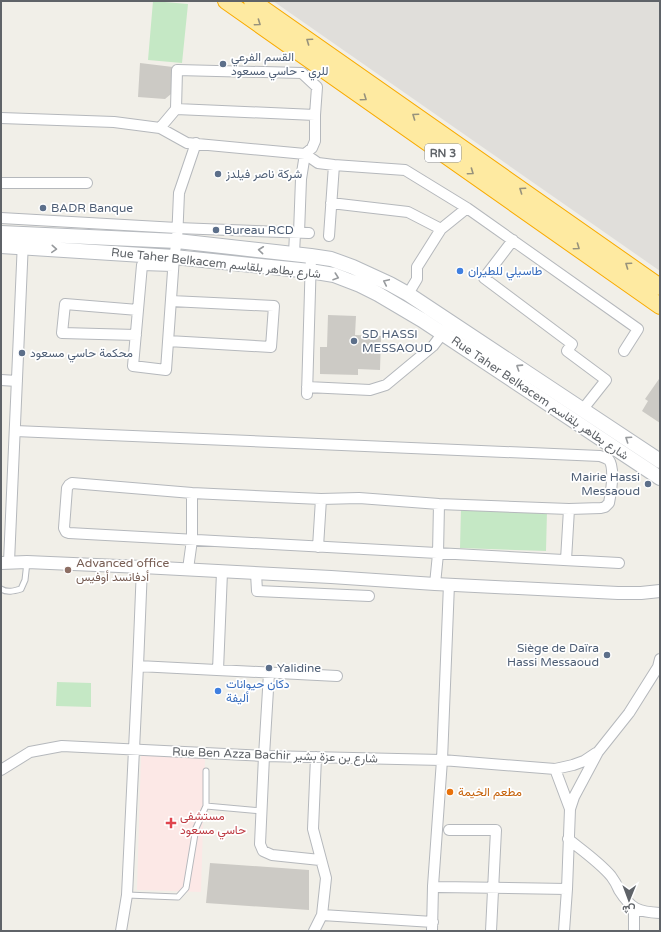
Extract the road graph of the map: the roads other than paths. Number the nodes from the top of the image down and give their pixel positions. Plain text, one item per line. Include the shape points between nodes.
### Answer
1 (226, 1) edge
2 (252, 1) edge
3 (176, 109) junction
4 (315, 115) junction
5 (1, 118) edge
6 (160, 128) junction
7 (196, 144) junction
8 (305, 154) junction
9 (334, 165) junction
10 (1, 183) edge
11 (87, 183) dead end
12 (331, 203) junction
13 (467, 208) junction
14 (1, 218) edge
15 (442, 229) junction
16 (1, 233) edge
17 (301, 233) junction
18 (177, 235) junction
19 (329, 236) dead end
20 (513, 240) junction
21 (23, 241) junction
22 (1, 246) edge
23 (294, 254) junction
24 (311, 256) junction
25 (173, 261) junction
26 (310, 271) junction
27 (660, 287) edge
28 (408, 294) junction
29 (171, 301) junction
30 (660, 306) edge
31 (138, 310) junction
32 (447, 328) junction
33 (136, 335) junction
34 (168, 341) junction
35 (624, 351) dead end
36 (1, 380) edge
37 (17, 380) junction
38 (583, 409) junction
39 (15, 431) junction
40 (660, 461) edge
41 (660, 478) edge
42 (192, 493) junction
43 (321, 499) junction
44 (439, 504) junction
45 (569, 509) junction
46 (192, 540) junction
47 (318, 547) junction
48 (438, 554) junction
49 (566, 560) junction
50 (5, 562) edge
51 (27, 562) junction
52 (619, 563) dead end
53 (142, 567) junction
54 (188, 569) junction
55 (222, 572) junction
56 (256, 573) junction
57 (331, 577) junction
58 (435, 584) junction
59 (449, 584) junction
60 (1, 589) edge
61 (660, 591) edge
62 (332, 594) junction
63 (369, 596) dead end
64 (660, 658) edge
65 (138, 666) junction
66 (218, 670) junction
67 (269, 673) junction
68 (337, 676) dead end
69 (134, 750) junction
70 (598, 752) junction
71 (264, 756) junction
72 (316, 757) junction
73 (442, 760) junction
74 (555, 769) junction
75 (1, 770) edge
76 (206, 770) dead end
77 (206, 806) junction
78 (570, 809) junction
79 (261, 811) junction
80 (449, 830) dead end
81 (568, 839) junction
82 (320, 860) junction
83 (438, 887) dead end
84 (494, 888) junction
85 (567, 889) junction
86 (127, 895) junction
87 (634, 907) junction
88 (660, 913) edge
89 (322, 915) junction
90 (432, 926) edge
91 (121, 931) edge
92 (314, 931) edge
93 (491, 931) edge
94 (564, 931) edge
95 (634, 931) edge

1 -> 30 highway, RN 3
27 -> 2 highway, RN 3
3 - 4 street
3 - 4 street via 177,70 302,73 317,87
3 - 6 street
4 - 8 street via 315,141
5 - 6 street via 114,122
6 - 7 street via 187,143
7 - 8 street
7 - 18 street via 179,193
8 - 9 street via 318,163
8 - 17 street via 301,178
9 - 12 street
9 - 13 street via 405,170
10 - 11 street
12 - 15 street via 408,212
12 - 19 street
13 - 15 street
13 - 20 street
14 - 18 street
15 - 28 street via 417,267 417,279
16 - 21 main road, Rue Taher Belkacem شارع بطاهر بلقاسم
17 - 18 street
17 - 23 street
18 - 21 main road, Rue Taher Belkacem شارع بطاهر بلقاسم
23 -> 18 main road, Rue Taher Belkacem شارع بطاهر بلقاسم
18 - 25 street
20 - 35 street via 638,329
20 - 38 street via 484,278 572,344 567,351 606,380
21 - 22 main road, Rue Taher Belkacem شارع بطاهر بلقاسم
21 -> 25 main road, Rue Taher Belkacem شارع بطاهر بلقاسم
21 - 37 street
23 - 24 main road, Rue Taher Belkacem شارع بطاهر بلقاسم
24 - 26 street
28 -> 24 main road, Rue Taher Belkacem شارع بطاهر بلقاسم via 353,267 331,259
25 - 26 main road, Rue Taher Belkacem شارع بطاهر بلقاسم
25 - 29 street
25 - 31 street via 142,265
26 -> 32 main road, Rue Taher Belkacem شارع بطاهر بلقاسم via 334,276 372,291
26 - 32 street via 307,391 370,390 386,385 433,346
28 - 32 main road, Rue Taher Belkacem شارع بطاهر بلقاسم
29 - 34 street
29 - 34 street via 274,306 271,346
31 - 33 street
31 - 33 street via 65,304 62,333
38 -> 32 main road, Rue Taher Belkacem شارع بطاهر بلقاسم
32 - 41 main road, Rue Taher Belkacem شارع بطاهر بلقاسم
33 - 34 street via 133,366 166,370
36 - 37 street
37 - 39 street
40 -> 38 main road, Rue Taher Belkacem شارع بطاهر بلقاسم
39 - 45 street via 600,456 609,460 612,471 609,503 601,508
39 - 50 street
42 - 43 street
42 - 46 street
42 - 46 street via 72,484 67,488 64,528 69,533
43 - 44 street via 360,498
43 - 47 street
44 - 45 street
44 - 48 street
45 - 49 street
46 - 47 street
46 - 54 street
47 - 48 street
48 - 49 street
48 - 58 street
49 - 52 street
50 - 51 street
51 - 53 street
51 - 60 lane via 21,589 11,592
53 - 54 street
53 - 65 street
54 - 55 street
55 - 56 street
55 - 66 street
56 - 57 street
56 - 62 street via 257,591
57 - 58 street
57 - 62 street
58 - 59 street
59 - 61 street via 618,594
59 - 73 street
62 - 63 street
64 - 70 street via 658,667 629,713
65 - 66 street
65 - 69 street
66 - 67 street
67 - 68 street
67 - 71 street
69 - 71 street, Rue Ben Azza Bachir شارع بن عزة بشير
69 - 75 street, Rue Ben Azza Bachir شارع بن عزة بشير via 62,746 30,752
69 - 86 street
70 - 74 street, Rue Ben Azza Bachir شارع بن عزة بشير via 584,761
70 - 78 street
71 - 72 street, Rue Ben Azza Bachir شارع بن عزة بشير
71 - 79 street
72 - 73 street, Rue Ben Azza Bachir شارع بن عزة بشير
72 - 82 street via 313,829
73 - 74 street, Rue Ben Azza Bachir شارع بن عزة بشير
73 - 90 street
74 - 78 street
76 - 77 lane
77 - 79 lane
77 - 86 lane via 196,828 186,888 178,897
78 - 81 street
79 - 82 street via 260,844 263,851 272,855
80 - 84 street via 496,830
81 - 85 street
81 - 87 street via 612,877 625,900
82 - 89 street via 326,878
83 - 84 street
84 - 85 street
84 - 93 street
85 - 94 street
86 - 91 street
87 - 88 street
87 - 95 street
89 - 90 street
89 - 92 street

